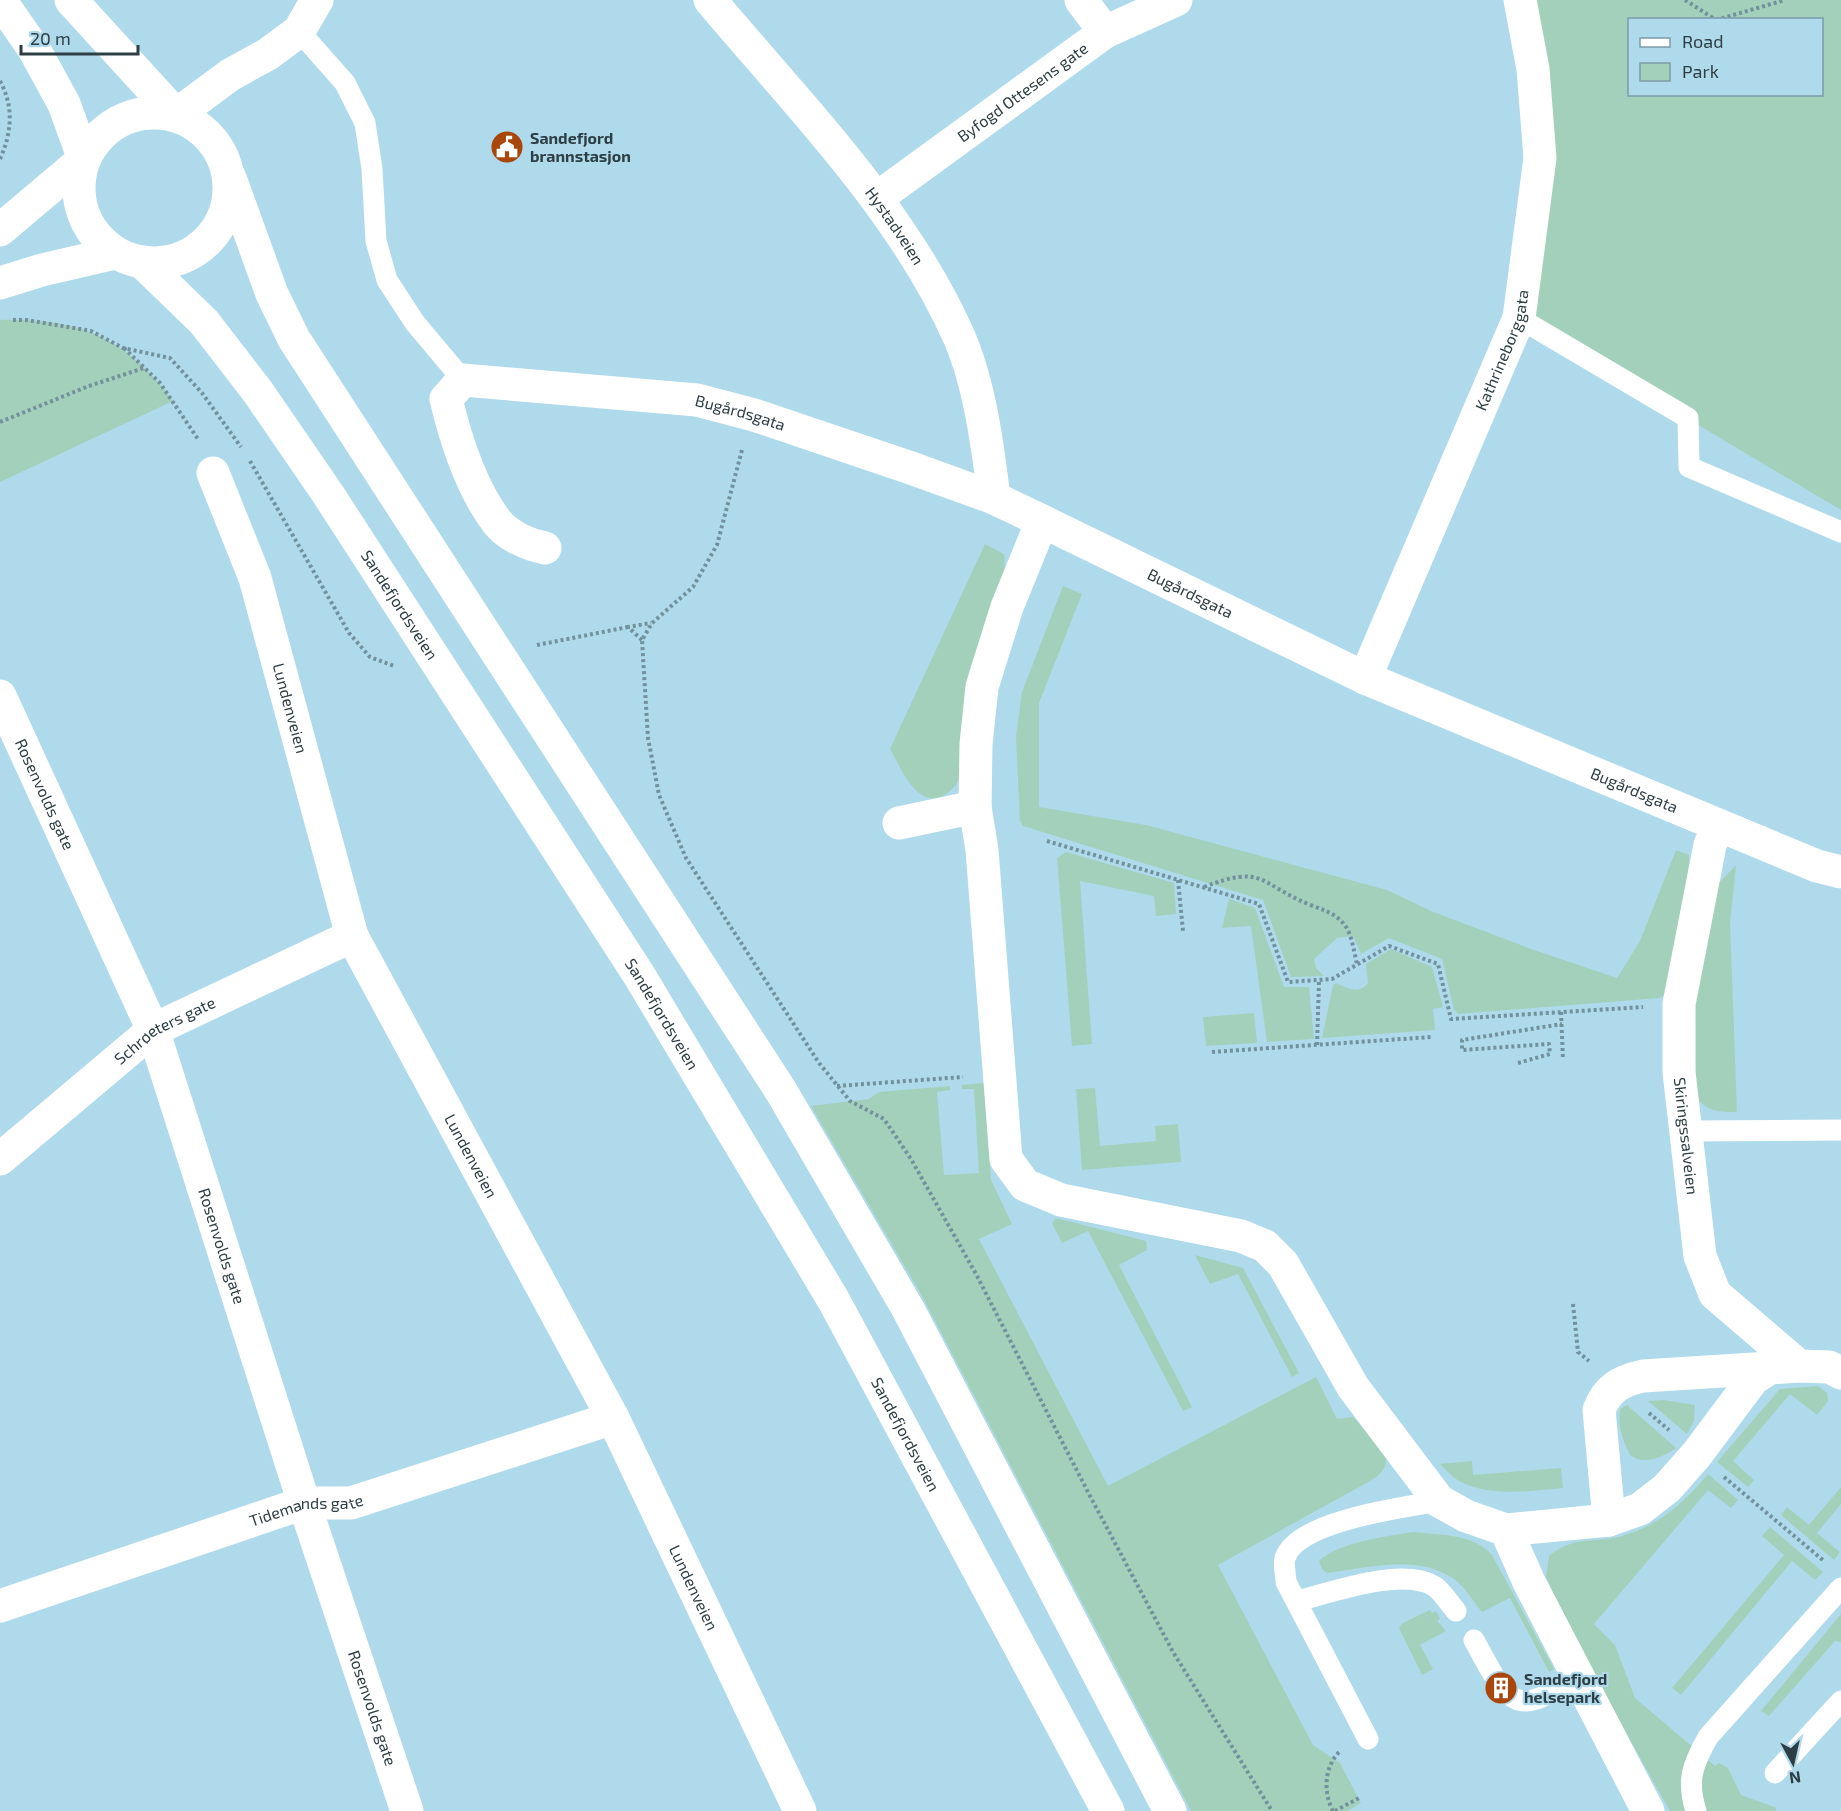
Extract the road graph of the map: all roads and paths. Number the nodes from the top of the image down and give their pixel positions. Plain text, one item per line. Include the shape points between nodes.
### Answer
1 (0, 0) edge
2 (71, 0) edge
3 (317, 0) edge
4 (710, 0) edge
5 (1081, 0) edge
6 (1176, 0) edge
7 (1520, 0) edge
8 (1685, 0) edge
9 (1785, 0) edge
10 (1713, 18) edge
11 (1723, 18) edge
12 (298, 31) junction
13 (1105, 32) junction
14 (0, 81) edge
15 (176, 115) junction
16 (0, 159) edge
17 (84, 159) junction
18 (230, 177) junction
19 (877, 198) junction
20 (0, 230) edge
21 (129, 258) junction
22 (0, 283) edge
23 (1519, 318) junction
24 (9, 320) dead end
25 (123, 348) junction
26 (144, 368) junction
27 (463, 380) junction
28 (754, 415) junction
29 (0, 422) edge
30 (213, 473) joint
31 (994, 498) junction
32 (1042, 521) junction
33 (289, 526) dead end
34 (1841, 532) edge
35 (545, 548) dead end
36 (652, 623) junction
37 (642, 640) junction
38 (1365, 678) junction
39 (4, 715) edge
40 (975, 807) junction
41 (899, 823) dead end
42 (1718, 826) junction
43 (1047, 841) dead end
44 (1841, 873) edge
45 (1178, 880) junction
46 (1203, 887) junction
47 (1183, 931) dead end
48 (352, 936) junction
49 (1357, 964) junction
50 (1319, 981) junction
51 (1679, 1004) junction
52 (1561, 1012) junction
53 (1562, 1024) junction
54 (153, 1030) junction
55 (1431, 1037) dead end
56 (1317, 1046) junction
57 (1212, 1052) dead end
58 (1563, 1060) dead end
59 (1518, 1063) dead end
60 (1000, 1074) junction
61 (837, 1086) junction
62 (1841, 1130) edge
63 (1686, 1131) junction
64 (0, 1159) edge
65 (1785, 1367) junction
66 (1841, 1373) edge
67 (613, 1418) junction
68 (1439, 1501) junction
69 (304, 1503) junction
70 (1609, 1520) junction
71 (1506, 1530) junction
72 (1841, 1588) edge
73 (1297, 1601) junction
74 (0, 1606) edge
75 (1456, 1611) dead end
76 (1474, 1640) dead end
77 (1578, 1674) junction
78 (1841, 1701) edge
79 (1368, 1739) joint
80 (1775, 1773) dead end
81 (1359, 1798) dead end
82 (407, 1811) edge
83 (800, 1811) edge
84 (1108, 1811) edge
85 (1170, 1811) edge
86 (1272, 1811) edge
87 (1334, 1811) edge
88 (1648, 1811) edge
89 (1696, 1811) edge

1 - 17 street via 34,49 64,104
2 - 15 street
3 - 12 street
4 - 19 street, Hystadveien
5 - 13 street
6 - 13 street, Byfogd Ottesens gate
7 - 23 street, Kathrineborggata via 1533,69 1540,158
8 - 10 path
9 - 11 path
12 - 15 street
12 - 27 lane via 345,83 365,123 376,242 387,280 414,323
13 - 19 street, Byfogd Ottesens gate
14 - 16 path via 12,120
15 - 17 street via 154,112 112,125 95,140
15 - 18 street via 202,128 221,150
17 - 20 street
17 - 21 street via 78,186 82,212 95,236
18 - 21 street via 228,206 217,231 197,251 171,262
18 - 85 street via 272,294 294,339 781,1091 908,1309
19 - 31 street, Hystadveien via 919,260 960,340 985,430
21 - 22 street via 42,270
21 - 84 street, Sandefjordsveien via 204,322 258,392 639,975 834,1301
23 - 34 lane via 1688,418 1689,467
23 - 38 street, Kathrineborggata
24 - 25 path via 91,331
25 - 26 path
25 - 33 path via 170,358 236,439
26 - 29 path
26 - 30 path via 160,383 194,430
27 - 28 street, Bugårdsgata via 697,400
27 - 35 street via 446,399 454,434 474,480 498,524 528,545
28 - 31 street, Bugårdsgata
28 - 36 path via 717,545 693,587
30 - 48 street, Lundenveien via 255,578
31 - 32 street, Bugårdsgata
32 - 38 street, Bugårdsgata
32 - 40 street via 1007,607 982,687
36 - 37 path
36 - 37 path via 628,627
37 - 61 path via 650,750 660,795 686,858
38 - 42 street, Bugårdsgata
39 - 54 street, Rosenvolds gate
40 - 41 street
40 - 60 street
42 - 44 street, Bugårdsgata
42 - 51 street, Skiringssalveien via 1710,845
43 - 45 path
45 - 46 path
45 - 47 path
46 - 49 path via 1247,876 1273,884 1335,915 1346,926
46 - 50 path via 1259,904 1288,982
48 - 54 street, Schrøeters gate
48 - 67 street, Lundenveien
49 - 50 path via 1332,979
49 - 52 path via 1389,946 1438,964 1451,1019
50 - 56 path
51 - 52 path
51 - 63 street, Skiringssalveien via 1679,1072
52 - 53 path
53 - 58 path
53 - 59 path via 1462,1040 1462,1050 1549,1044 1550,1054
54 - 64 street, Schrøeters gate
54 - 69 street, Rosenvolds gate
55 - 56 path
56 - 57 path
60 - 61 path
60 - 68 street via 1006,1159 1025,1185 1061,1200 1241,1236 1265,1246 1283,1264 1373,1416
61 - 86 path via 850,1101 884,1119 911,1159 976,1274 1173,1652
62 - 63 lane
63 - 65 street, Skiringssalveien via 1700,1256 1715,1294
65 - 66 street via 1829,1367
65 - 70 street via 1754,1379 1667,1488 1640,1509
65 - 70 street via 1642,1376 1626,1380 1605,1396 1599,1410
67 - 69 street, Tidemands gate via 351,1503
67 - 83 street, Lundenveien
68 - 71 street via 1466,1516
68 - 73 lane via 1384,1510 1306,1536 1284,1560 1286,1582
69 - 74 street, Tidemands gate
69 - 82 street, Rosenvolds gate
70 - 71 street
71 - 77 street
72 - 89 lane via 1708,1737 1693,1763
73 - 75 lane via 1391,1579 1414,1578 1435,1587
73 - 79 lane
76 - 77 lane via 1502,1690 1517,1701 1530,1702
77 - 88 street
78 - 80 lane
79 - 87 path via 1332,1759 1326,1787
81 - 87 path

